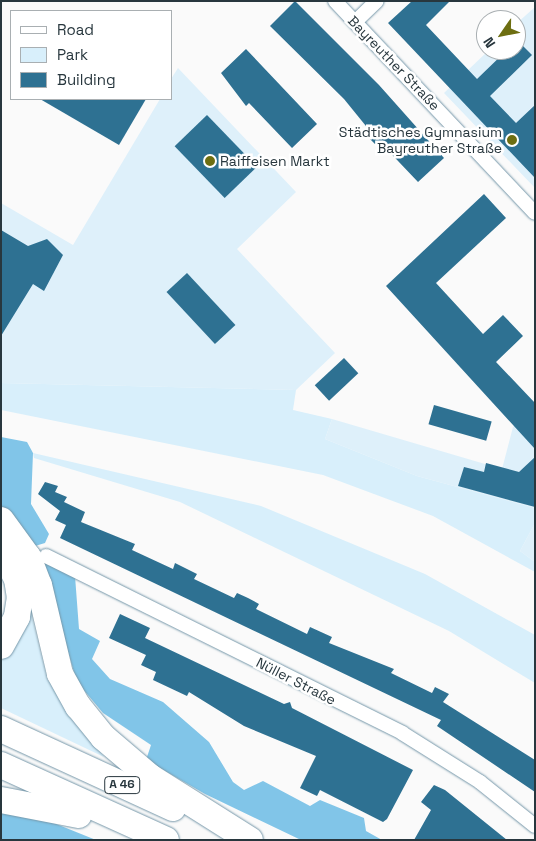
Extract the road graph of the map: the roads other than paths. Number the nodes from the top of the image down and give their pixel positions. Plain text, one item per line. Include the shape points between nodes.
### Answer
1 (335, 1) edge
2 (377, 1) edge
3 (355, 22) junction
4 (535, 213) edge
5 (1, 520) edge
6 (1, 549) edge
7 (46, 556) dead end
8 (1, 646) edge
9 (1, 729) edge
10 (1, 766) edge
11 (1, 800) edge
12 (535, 826) edge
13 (160, 837) edge
14 (244, 840) edge
15 (250, 840) edge

1 - 3 street, Bayreuther Straße
2 - 3 street
3 - 4 street, Bayreuther Straße
5 - 15 highway via 28,557 39,585 60,674 78,706 103,737 150,777
6 - 8 highway via 17,579 20,597 18,617
7 - 12 street, Nüller Straße via 402,733 480,782
9 - 14 highway, A 46
10 - 13 highway, A 46
11 - 13 highway via 53,808

